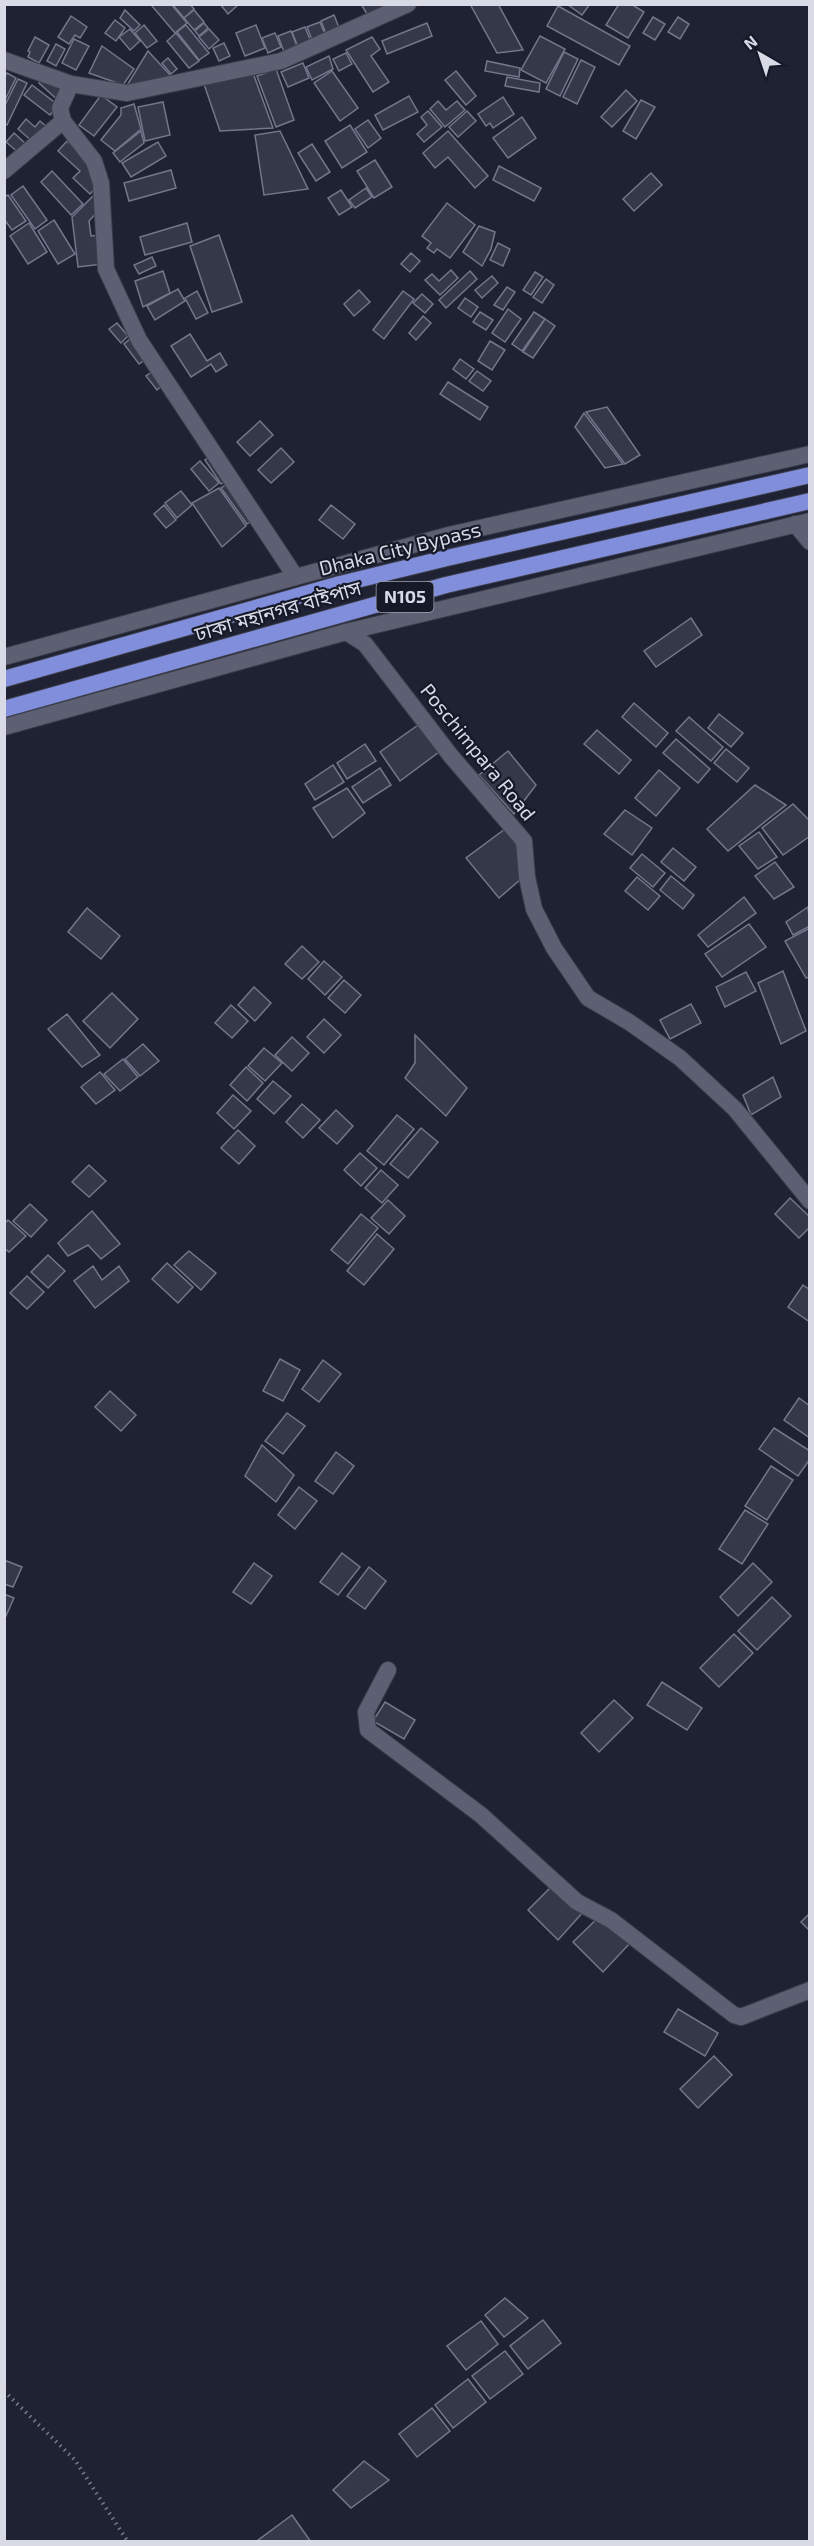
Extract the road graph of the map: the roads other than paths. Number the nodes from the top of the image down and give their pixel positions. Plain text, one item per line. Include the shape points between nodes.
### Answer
1 (408, 4) edge
2 (4, 60) edge
3 (71, 84) junction
4 (63, 122) junction
5 (4, 171) edge
6 (810, 454) edge
7 (810, 475) edge
8 (810, 501) edge
9 (802, 522) edge
10 (810, 542) edge
11 (295, 576) junction
12 (346, 632) junction
13 (4, 657) edge
14 (4, 679) edge
15 (4, 709) edge
16 (4, 727) edge
17 (810, 1201) edge
18 (388, 1670) dead end
19 (810, 1990) edge

1 - 3 street via 280,62 126,93
2 - 3 street
3 - 4 street via 60,108
4 - 5 street
4 - 11 street via 94,161 101,183 106,269 139,340
6 - 11 street via 449,535
7 - 14 highway, Dhaka City Bypass / N105 via 351,582
8 - 15 highway, ঢাকা মহানগর বাইপাস / N105 via 446,585
9 - 10 street
9 - 12 street
11 - 13 street
12 - 16 street
12 - 17 street, Poschimpara Road via 365,644 524,841 534,909 588,998 681,1058 735,1109
18 - 19 street via 366,1712 368,1730 481,1815 578,1902 611,1920 734,2015 741,2017

